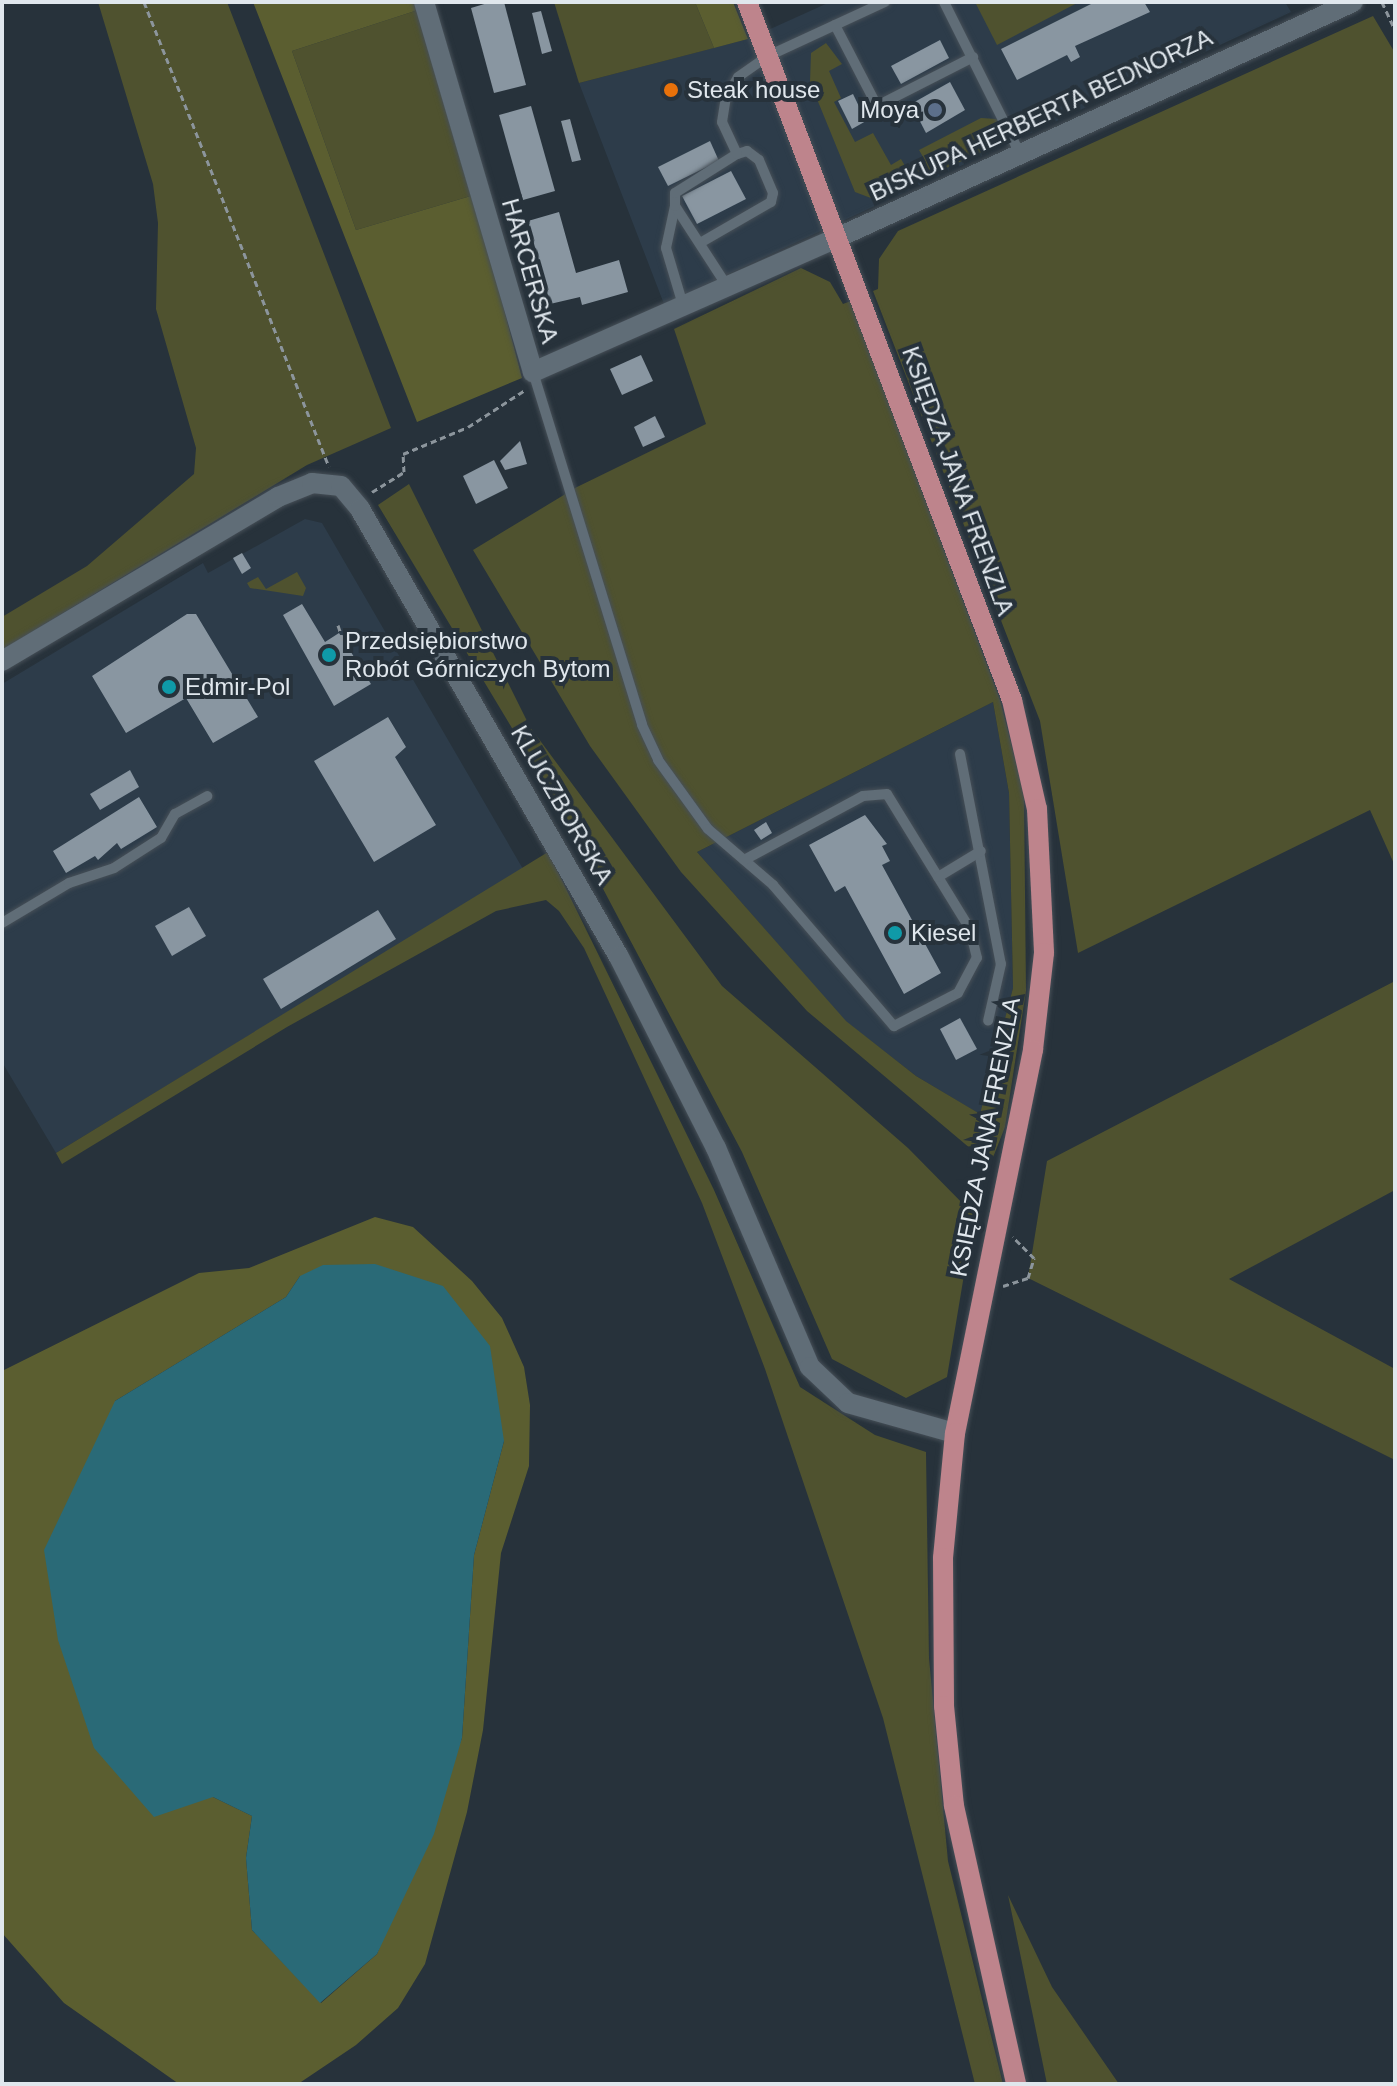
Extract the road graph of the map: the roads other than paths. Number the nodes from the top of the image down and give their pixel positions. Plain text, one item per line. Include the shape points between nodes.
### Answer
1 (424, 2) edge
2 (747, 2) edge
3 (885, 2) edge
4 (944, 2) edge
5 (1353, 2) edge
6 (835, 25) junction
7 (768, 56) junction
8 (973, 57) junction
9 (1019, 152) junction
10 (737, 154) junction
11 (675, 206) junction
12 (839, 237) junction
13 (700, 243) junction
14 (727, 286) junction
15 (683, 305) junction
16 (534, 378) junction
17 (2, 661) edge
18 (960, 754) dead end
19 (207, 796) dead end
20 (981, 851) junction
21 (744, 860) junction
22 (938, 877) junction
23 (2, 923) edge
24 (988, 1021) dead end
25 (955, 1433) junction
26 (1016, 2084) edge

1 - 16 street, HARCERSKA
2 - 7 main road, KSIĘDZA JANA FRENZLA
3 - 6 lane
4 - 8 lane
5 - 9 street, BISKUPA HERBERTA BEDNORZA
6 - 7 lane
6 - 8 lane via 877,106
7 - 10 lane via 738,77 726,98 722,122
7 - 12 main road, KSIĘDZA JANA FRENZLA
8 - 9 lane
9 - 12 street, BISKUPA HERBERTA BEDNORZA
10 - 11 lane via 675,193
10 - 13 lane via 747,151 759,160 773,193 771,202
11 - 13 lane
11 - 15 lane via 666,248
12 - 14 street, HARCERSKA
12 - 25 main road, KSIĘDZA JANA FRENZLA via 1012,700 1037,809 1044,953 1033,1050
13 - 14 lane
14 - 15 street, HARCERSKA
15 - 16 street, HARCERSKA
16 - 21 lane via 642,725 658,760 708,829
17 - 25 street, KLUCZBORSKA via 278,497 312,483 335,481 360,509 612,943 716,1148 810,1367 848,1403
18 - 20 lane
19 - 23 lane via 175,814 161,838 114,868 69,883
20 - 22 lane
20 - 24 lane via 1001,964
21 - 22 lane via 863,796 887,794
21 - 22 lane via 773,885 894,1026 958,993 977,958 970,929
25 - 26 main road, KSIĘDZA JANA FRENZLA via 943,1558 944,1706 954,1806 975,1917

